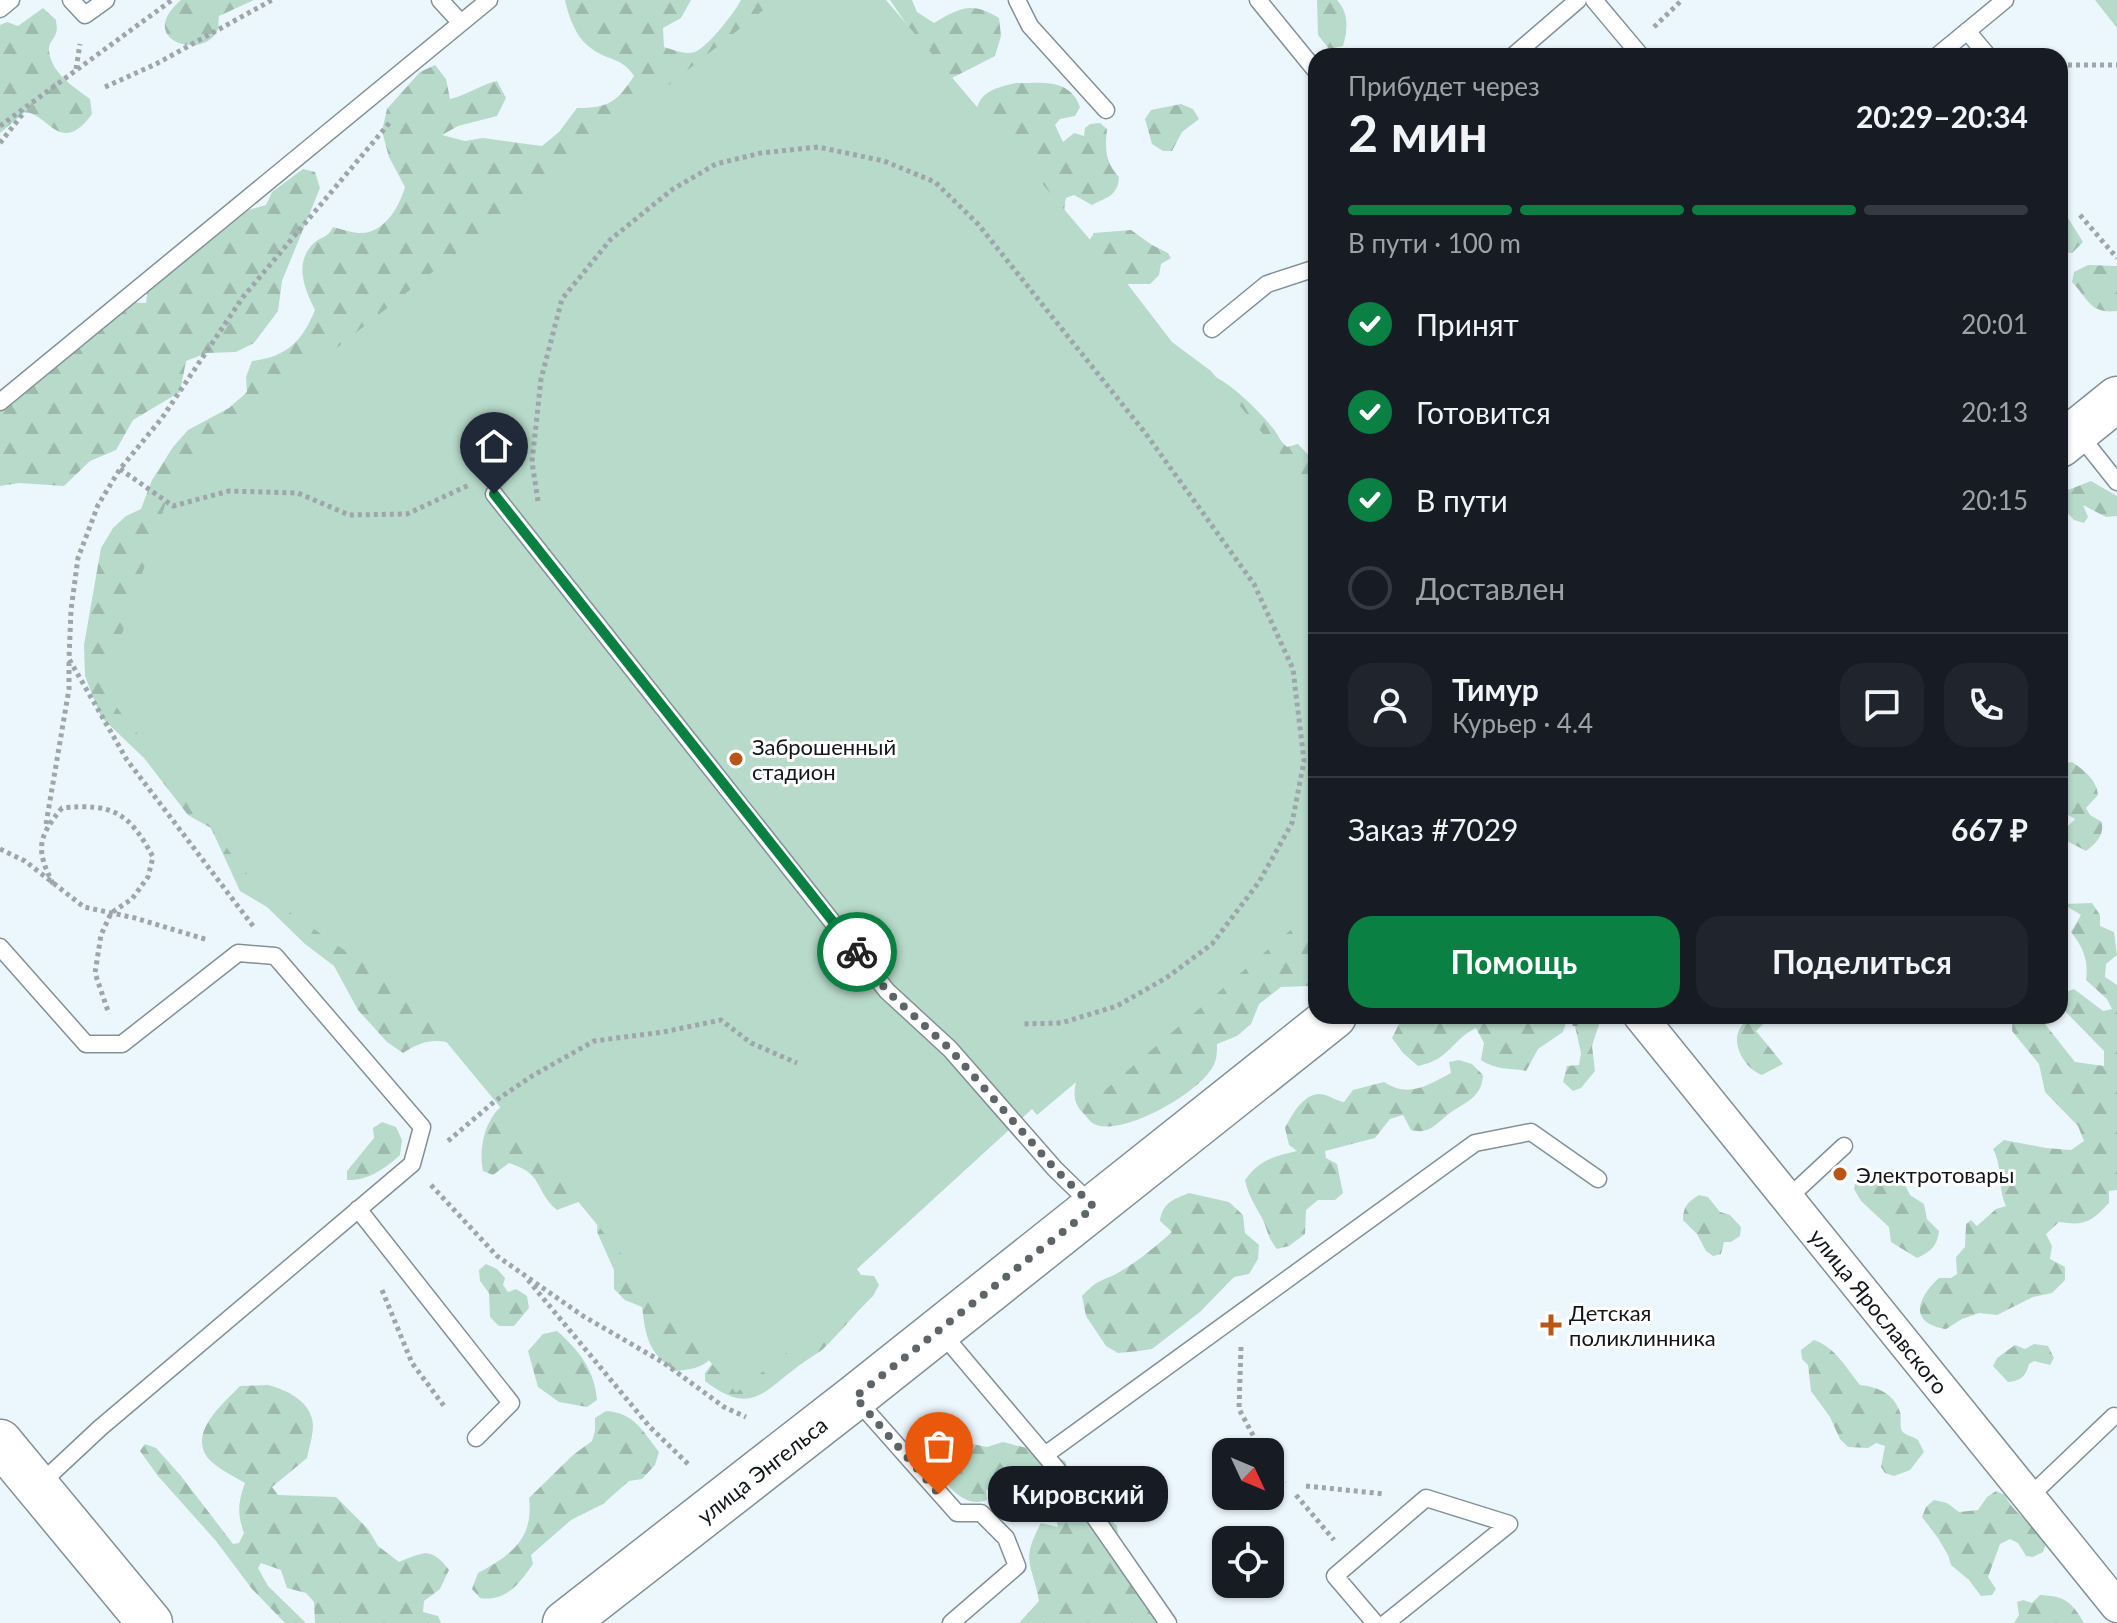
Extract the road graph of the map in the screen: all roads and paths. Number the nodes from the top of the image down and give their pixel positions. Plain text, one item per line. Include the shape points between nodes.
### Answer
1 (11, 0) edge
2 (71, 0) edge
3 (106, 0) edge
4 (172, 0) edge
5 (272, 0) edge
6 (440, 0) edge
7 (489, 0) edge
8 (1017, 0) edge
9 (1258, 0) edge
10 (1578, 0) edge
11 (1594, 0) edge
12 (1682, 0) edge
13 (2005, 0) edge
14 (0, 9) edge
15 (461, 23) junction
16 (1967, 31) junction
17 (1522, 48) edge
18 (1634, 48) edge
19 (1640, 48) edge
20 (1947, 48) edge
21 (1981, 48) edge
22 (1308, 61) edge
23 (2068, 65) edge
24 (2117, 65) edge
25 (105, 87) dead end
26 (34, 101) junction
27 (1106, 110) dead end
28 (392, 120) dead end
29 (0, 126) edge
30 (0, 143) edge
31 (2080, 215) dead end
32 (2117, 258) edge
33 (1308, 271) edge
34 (1212, 329) dead end
35 (2117, 399) edge
36 (0, 402) edge
37 (2068, 438) edge
38 (120, 469) junction
39 (2117, 482) edge
40 (494, 494) joint
41 (539, 507) dead end
42 (69, 659) junction
43 (46, 827) junction
44 (0, 849) edge
45 (53, 884) junction
46 (111, 913) junction
47 (0, 947) edge
48 (238, 953) junction
49 (275, 956) junction
50 (1021, 1024) dead end
51 (1324, 1024) edge
52 (1647, 1024) edge
53 (122, 1044) junction
54 (797, 1063) dead end
55 (1844, 1146) dead end
56 (412, 1164) junction
57 (1598, 1179) dead end
58 (1788, 1198) junction
59 (1094, 1207) junction
60 (358, 1209) junction
61 (374, 1230) junction
62 (522, 1274) junction
63 (1265, 1295) junction
64 (940, 1330) junction
65 (855, 1397) junction
66 (444, 1406) dead end
67 (2114, 1416) dead end
68 (746, 1417) dead end
69 (476, 1438) dead end
70 (1255, 1438) edge
71 (1045, 1455) junction
72 (12, 1464) edge
73 (688, 1464) dead end
74 (1306, 1486) dead end
75 (1296, 1495) dead end
76 (2029, 1497) junction
77 (1426, 1498) junction
78 (1352, 1561) junction
79 (2117, 1606) edge
80 (150, 1623) edge
81 (565, 1623) edge
82 (951, 1623) edge
83 (1168, 1623) edge
84 (1375, 1623) edge
85 (1386, 1623) edge

1 - 14 lane
2 - 3 lane via 85,15
4 - 26 path
5 - 25 path
6 - 15 lane
7 - 15 lane
8 - 27 lane via 1030,26
9 - 22 lane
10 - 17 lane
11 - 18 lane
12 - 19 path
13 - 16 lane
15 - 36 lane
16 - 20 lane
16 - 21 lane
23 - 24 path
26 - 29 path
26 - 30 path
28 - 38 path via 243,297 162,418
31 - 32 path
33 - 34 lane via 1267,284
35 - 37 street
37 - 39 lane
38 - 40 path via 173,506 229,491 298,493 349,515 407,514 476,483
38 - 42 path via 98,505 78,558
40 - 59 lane via 887,991 950,1049
41 - 50 path via 532,462 541,379 562,299 611,239 673,189 716,164 818,147 884,161 935,182 978,224 1146,434 1254,584 1293,669 1304,761 1292,823 1259,882 1212,944 1117,1006 1061,1023
42 - 43 path via 69,689
42 - 49 path via 127,760
43 - 45 path via 40,844 42,863
43 - 46 path via 62,808 88,806 117,811 141,835 153,857 148,877 132,899
44 - 45 path
45 - 46 path via 84,907
46 - 48 path via 195,935
46 - 53 path via 95,973
47 - 53 lane via 86,1044
48 - 49 lane
48 - 53 lane
49 - 56 lane via 422,1127
51 - 59 street, улица Энгельса
52 - 58 street, улица Ярославского
54 - 56 path via 751,1043 721,1020 594,1041 495,1101
55 - 58 lane
56 - 60 lane
56 - 62 path via 497,1256
57 - 63 lane via 1531,1132 1475,1143
58 - 76 street, улица Ярославского
59 - 64 street, улица Энгельса
60 - 61 lane
60 - 72 lane via 100,1428
61 - 66 path via 378,1277 388,1309 412,1363
61 - 69 lane via 511,1403
62 - 68 path
62 - 73 path via 649,1426
63 - 70 path via 1240,1349 1239,1409
63 - 71 lane
64 - 65 street, улица Энгельса
64 - 71 lane
65 - 81 street, улица Энгельса
65 - 82 lane via 957,1513 981,1513 1006,1538 1012,1552 1017,1566
67 - 76 lane
71 - 83 lane
72 - 80 street
74 - 77 path
75 - 78 path
76 - 79 street, улица Ярославского
77 - 78 lane
77 - 85 lane via 1509,1524
78 - 84 lane via 1335,1576

